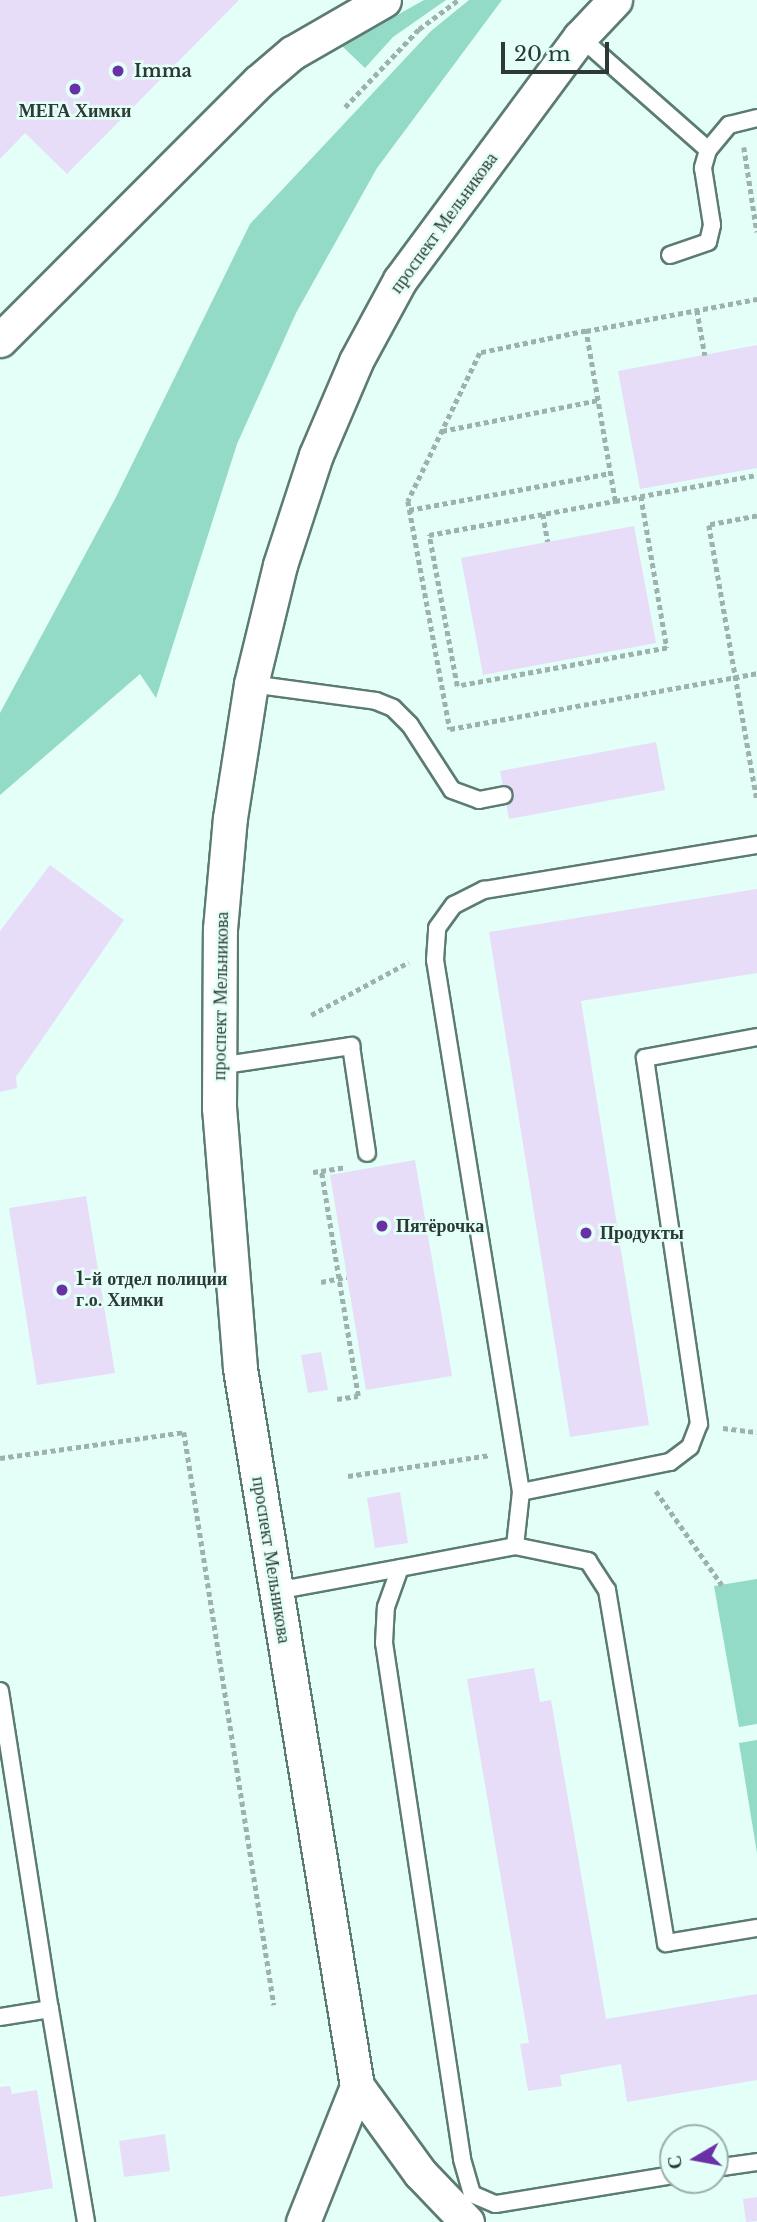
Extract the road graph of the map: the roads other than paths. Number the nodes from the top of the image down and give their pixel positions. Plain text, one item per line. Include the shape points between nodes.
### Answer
1 (384, 0) edge
2 (615, 0) edge
3 (580, 37) junction
4 (757, 118) edge
5 (708, 150) junction
6 (670, 255) dead end
7 (0, 340) edge
8 (251, 684) junction
9 (504, 795) dead end
10 (757, 845) edge
11 (757, 1037) edge
12 (219, 1066) junction
13 (362, 1159) road end
14 (521, 1492) junction
15 (516, 1546) junction
16 (400, 1568) junction
17 (276, 1591) junction
18 (0, 1691) edge
19 (5, 1756) edge
20 (757, 1928) edge
21 (51, 2008) junction
22 (0, 2017) edge
23 (357, 2086) junction
24 (757, 2162) edge
25 (729, 2166) edge
26 (659, 2177) edge
27 (86, 2222) edge
28 (303, 2222) edge
29 (467, 2222) edge

1 - 7 street via 292,53 258,82
2 - 3 street, проспект Мельникова
3 - 5 lane
3 - 8 street, проспект Мельникова via 400,280 356,361 312,467 280,565
4 - 5 lane via 729,125
5 - 6 lane via 703,168 712,225 708,242
8 - 9 lane via 376,701 393,708 410,725 452,790 479,800
8 - 12 street, проспект Мельникова via 220,929
10 - 14 lane via 484,890 454,905 437,928 436,948
11 - 14 lane via 645,1058 699,1424 690,1447 670,1462
12 - 13 lane via 351,1046
12 - 17 street, проспект Мельникова via 240,1368
14 - 15 lane
15 - 16 lane
15 - 20 lane via 588,1561 607,1590 666,1943
16 - 17 lane
16 - 26 lane via 386,1607 384,1643 462,2158 472,2194 495,2204
17 - 23 street, проспект Мельникова
18 - 19 lane
19 - 21 lane
21 - 22 lane
21 - 27 lane
23 - 28 street
23 - 29 street, проспект Мельникова via 420,2173
24 - 25 lane

